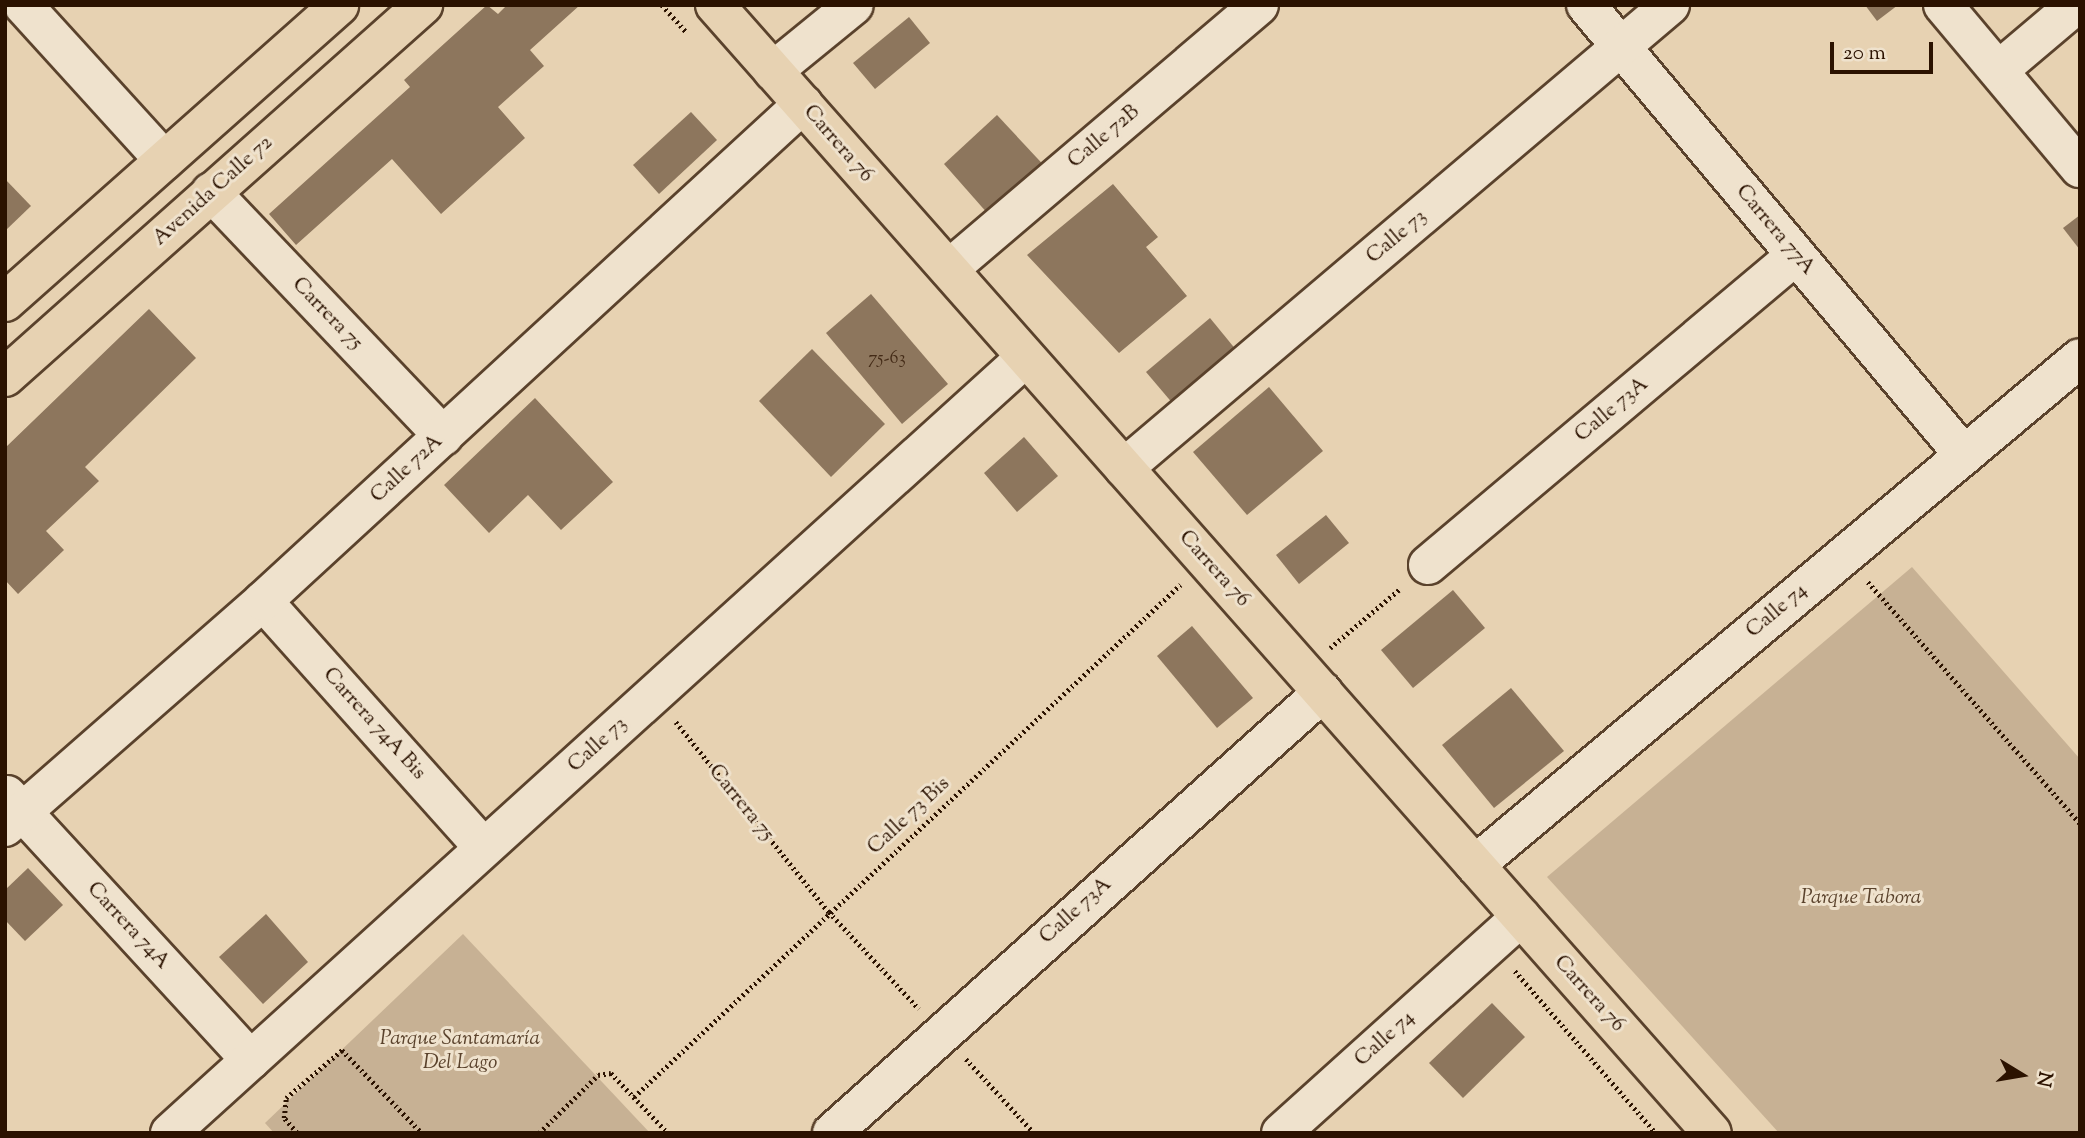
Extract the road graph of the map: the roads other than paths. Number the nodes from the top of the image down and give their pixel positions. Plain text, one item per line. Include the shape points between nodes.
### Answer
1 (23, 5) edge
2 (339, 5) edge
3 (423, 5) edge
4 (715, 5) edge
5 (854, 5) edge
6 (1259, 5) edge
7 (1586, 5) edge
8 (1670, 5) edge
9 (1944, 5) edge
10 (2076, 5) edge
11 (1620, 46) junction
12 (2000, 70) junction
13 (774, 71) junction
14 (803, 104) junction
15 (164, 160) junction
16 (2080, 168) edge
17 (211, 192) junction
18 (1796, 255) junction
19 (949, 269) junction
20 (5, 302) edge
21 (1026, 357) junction
22 (2080, 358) edge
23 (5, 377) edge
24 (443, 436) junction
25 (1964, 455) junction
26 (1124, 468) junction
27 (1428, 565) road end
28 (263, 601) junction
29 (1323, 692) junction
30 (11, 811) edge
31 (484, 848) junction
32 (1475, 865) junction
33 (1521, 917) junction
34 (251, 1060) junction
35 (170, 1133) edge
36 (832, 1133) edge
37 (1281, 1133) edge
38 (1712, 1133) edge

1 - 15 street
2 - 15 main road
3 - 17 main road, Avenida Calle 72
4 - 13 main road, Carrera 76
5 - 13 street
6 - 19 street, Calle 72B
7 - 11 street, Carrera 77A
8 - 11 street, Calle 73
9 - 12 street
10 - 12 street
11 - 18 street, Carrera 77A
11 - 26 street, Calle 73
12 - 16 street
13 - 14 main road, Carrera 76
14 - 19 main road, Carrera 76
14 - 24 street, Calle 72A
15 - 20 main road
17 - 23 main road, Avenida Calle 72
17 - 24 street, Carrera 75
18 - 25 street, Carrera 77A
18 - 27 street, Calle 73A
19 - 21 main road, Carrera 76
21 - 26 main road, Carrera 76
21 - 31 street, Calle 73
22 - 25 street, Calle 74
24 - 28 street, Calle 72A
25 - 32 street, Calle 74
26 - 29 main road, Carrera 76
28 - 30 street, Calle 72A
28 - 31 street, Carrera 74A Bis
29 - 32 main road, Carrera 76
29 - 36 street, Calle 73A
30 - 34 street, Carrera 74A
31 - 34 street, Calle 73
32 - 33 main road, Carrera 76
33 - 37 street, Calle 74
33 - 38 main road, Carrera 76
34 - 35 street, Calle 73

